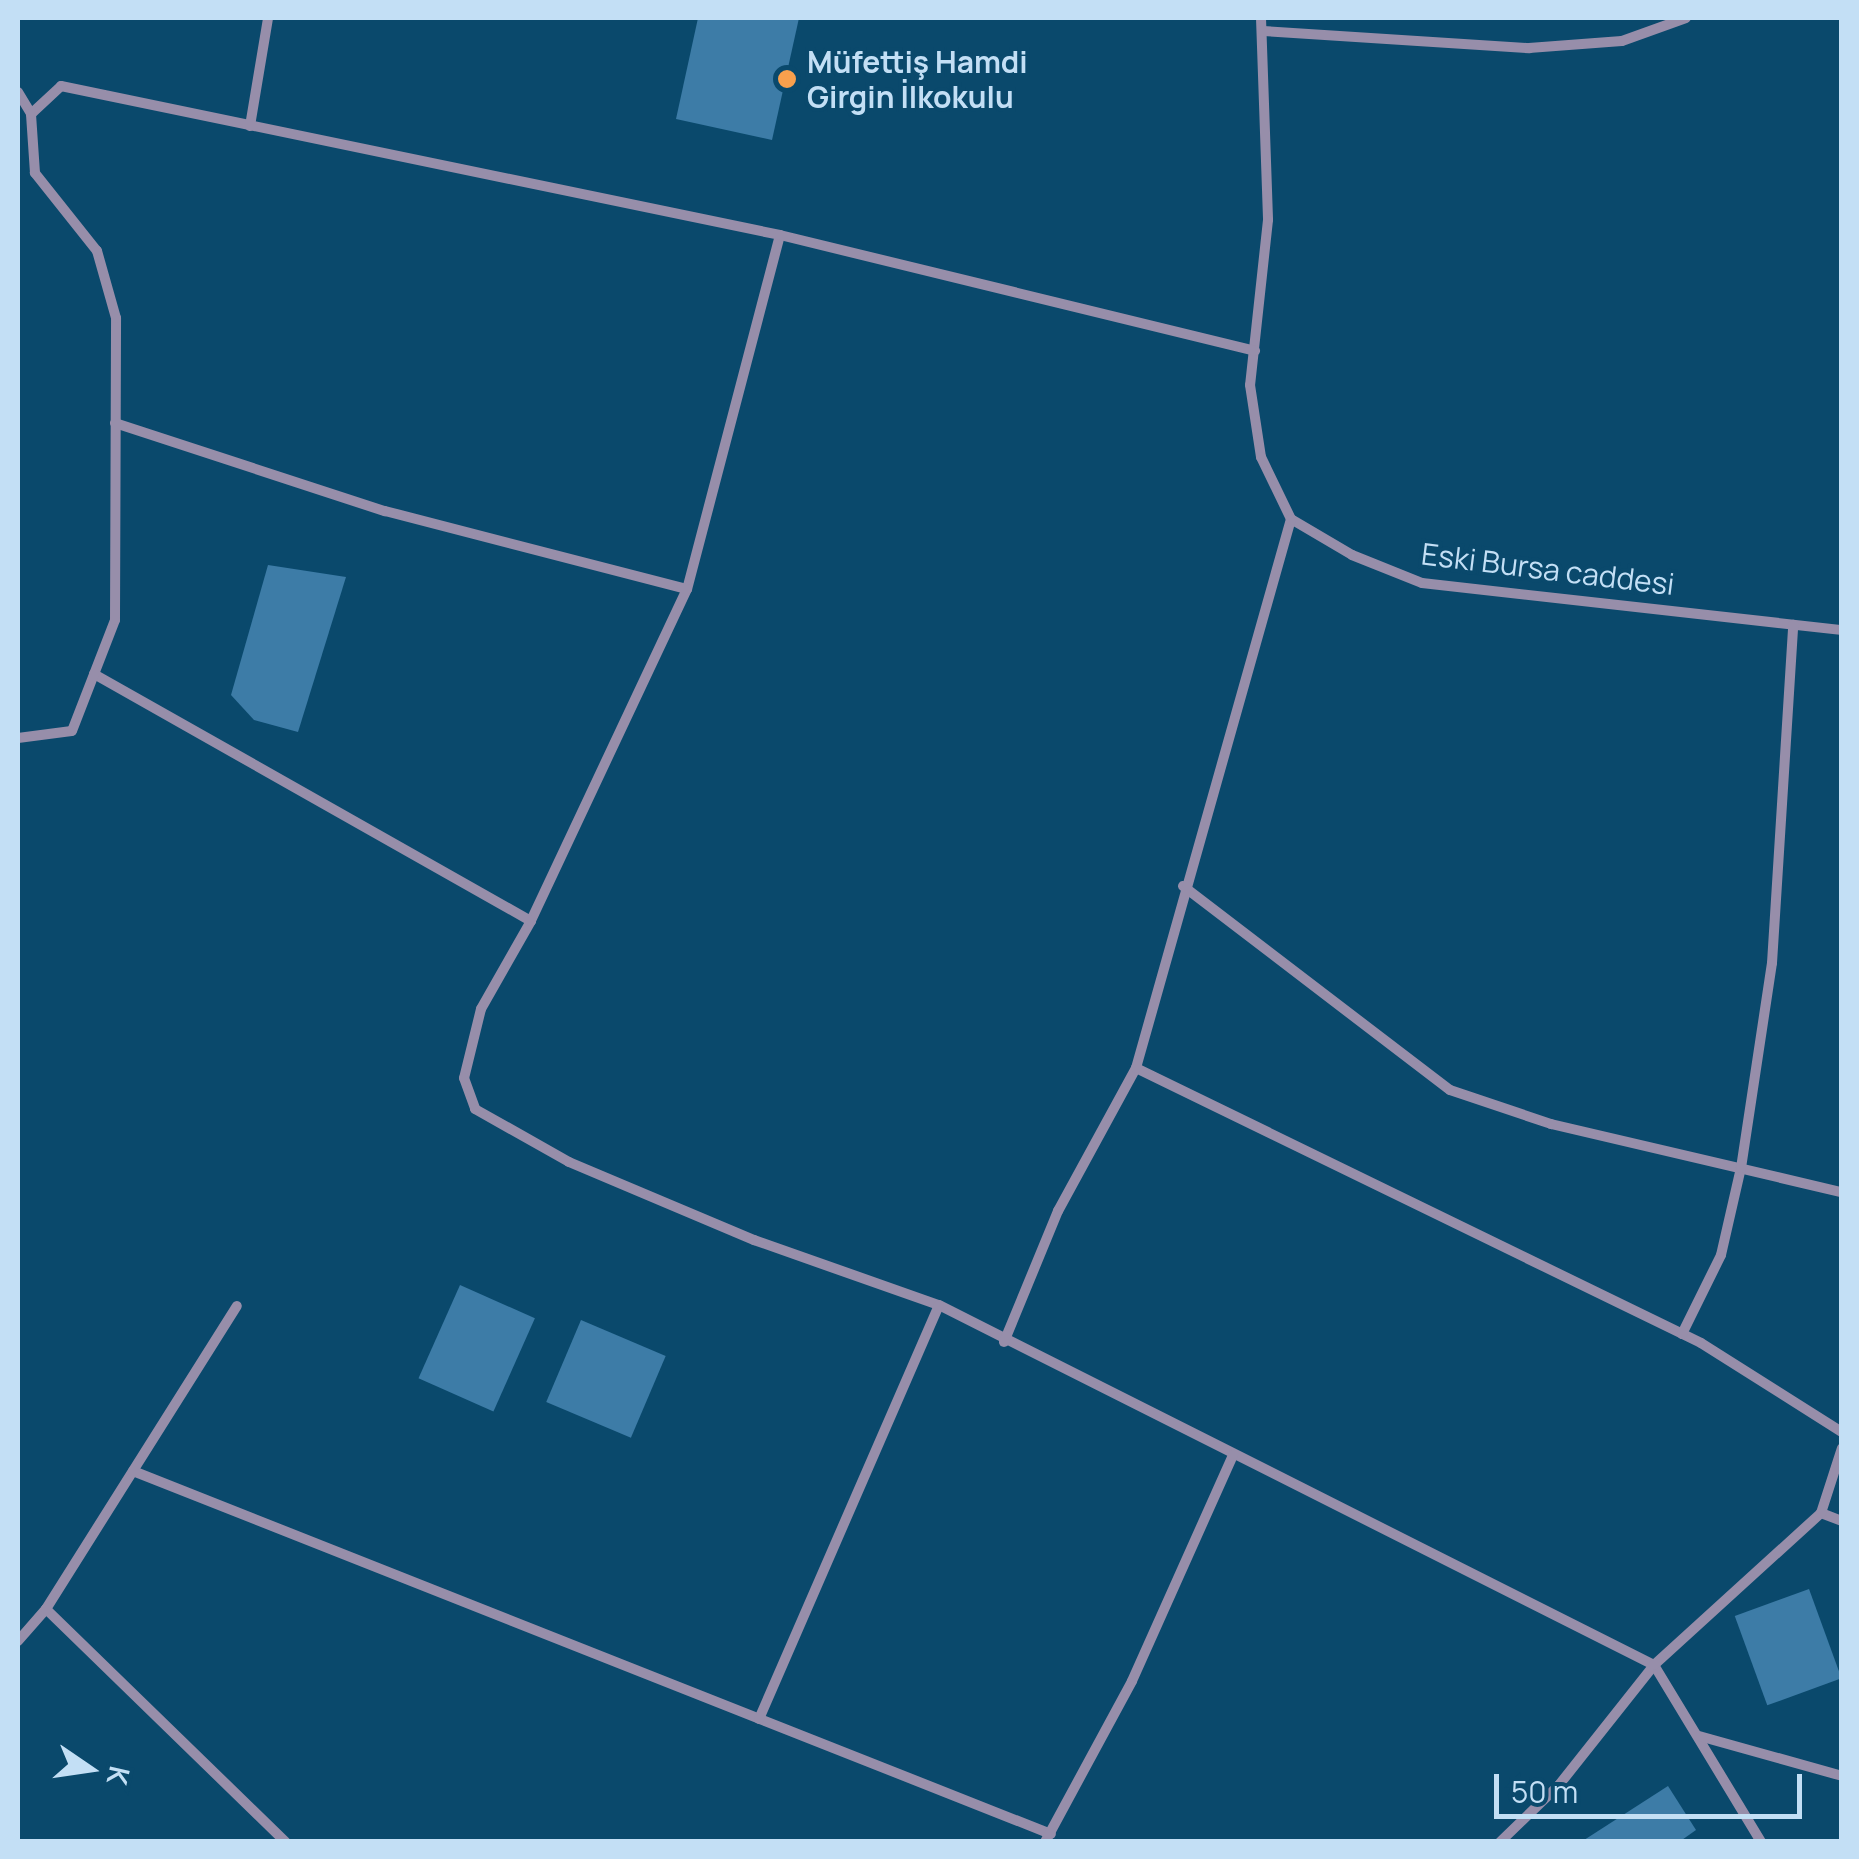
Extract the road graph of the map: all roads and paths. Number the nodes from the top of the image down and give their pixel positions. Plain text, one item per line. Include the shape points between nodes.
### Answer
1 (268, 18) edge
2 (1261, 18) edge
3 (1686, 18) edge
4 (1263, 32) junction
5 (18, 92) edge
6 (32, 114) junction
7 (250, 126) junction
8 (780, 235) junction
9 (1255, 351) junction
10 (115, 423) junction
11 (1291, 520) junction
12 (687, 590) junction
13 (1793, 624) junction
14 (1842, 630) edge
15 (94, 674) junction
16 (18, 738) edge
17 (1183, 886) junction
18 (531, 920) junction
19 (1136, 1068) junction
20 (1741, 1168) junction
21 (1842, 1192) edge
22 (939, 1305) junction
23 (237, 1306) dead end
24 (1682, 1334) junction
25 (1004, 1342) junction
26 (1842, 1432) edge
27 (1842, 1448) edge
28 (1233, 1456) junction
29 (133, 1471) junction
30 (1821, 1513) junction
31 (1842, 1521) edge
32 (46, 1609) junction
33 (18, 1641) edge
34 (1654, 1665) junction
35 (760, 1719) junction
36 (1698, 1736) junction
37 (1842, 1776) edge
38 (1048, 1838) edge
39 (286, 1842) edge
40 (1500, 1842) edge
41 (1762, 1842) edge

1 - 7 street
2 - 4 street
3 - 4 street via 1622,41 1529,48
4 - 9 street via 1268,220
5 - 6 street
6 - 7 street via 61,86
6 - 10 street via 35,173 97,250 116,318
7 - 8 street
8 - 9 street
8 - 12 street
9 - 11 street via 1250,385 1260,457
10 - 12 street via 385,511
10 - 15 street via 114,620
11 - 13 street, Eski Bursa caddesi via 1352,555 1422,583
11 - 17 street
12 - 18 street
13 - 14 street, Eski Bursa caddesi
13 - 20 street via 1772,963
15 - 16 street via 72,731
15 - 18 street
17 - 19 street
17 - 20 street via 1450,1090 1551,1124
18 - 22 street via 482,1009 464,1078 474,1109 569,1162 754,1240
19 - 24 street
19 - 25 street via 1058,1211
20 - 21 street
20 - 24 street via 1721,1255
22 - 25 street
22 - 35 street
23 - 29 street
24 - 26 street
25 - 28 street
27 - 30 street
28 - 34 street
28 - 38 street via 1132,1680
29 - 32 street
29 - 35 street
30 - 31 street
30 - 34 street
32 - 33 street
32 - 39 street
34 - 36 street
34 - 40 street via 1559,1785
35 - 38 street
36 - 37 street
36 - 41 street

